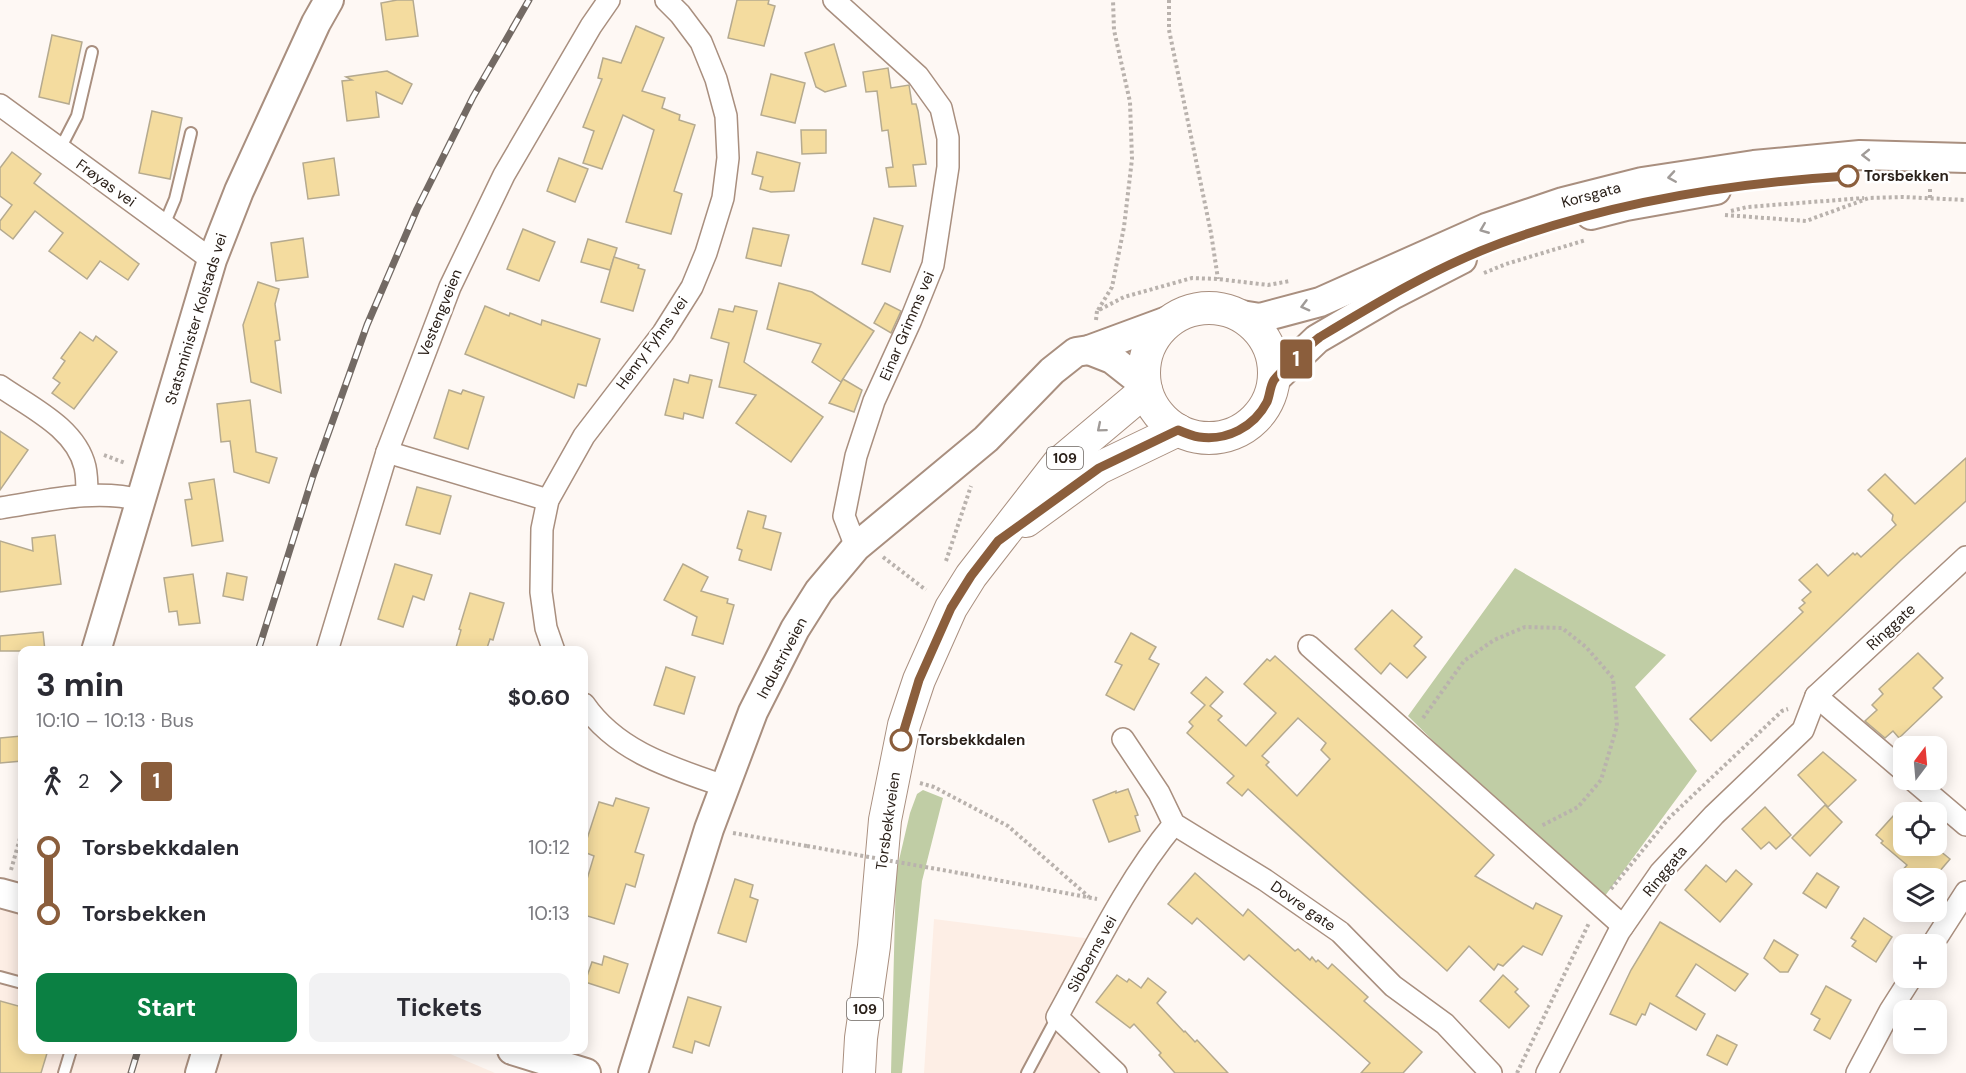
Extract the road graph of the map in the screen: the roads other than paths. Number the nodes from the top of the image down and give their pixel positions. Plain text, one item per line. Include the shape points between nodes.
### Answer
1 (329, 0) edge
2 (609, 0) edge
3 (666, 0) edge
4 (834, 0) edge
5 (92, 52) dead end
6 (0, 105) edge
7 (191, 133) dead end
8 (60, 149) junction
9 (1966, 158) edge
10 (1966, 176) edge
11 (164, 225) junction
12 (212, 260) junction
13 (1235, 314) junction
14 (1173, 319) junction
15 (1089, 350) junction
16 (1273, 381) junction
17 (0, 386) edge
18 (1145, 388) junction
19 (1178, 430) junction
20 (387, 452) junction
21 (87, 495) junction
22 (141, 500) junction
23 (548, 500) junction
24 (0, 508) edge
25 (998, 541) junction
26 (859, 544) junction
27 (1966, 557) edge
28 (97, 646) edge
29 (329, 646) edge
30 (552, 646) edge
31 (1309, 646) dead end
32 (1816, 696) junction
33 (588, 708) edge
34 (1123, 739) dead end
35 (1893, 762) edge
36 (724, 786) junction
37 (1925, 790) edge
38 (1174, 824) junction
39 (1966, 825) edge
40 (1966, 892) edge
41 (1623, 926) junction
42 (1939, 934) edge
43 (874, 946) junction
44 (0, 977) edge
45 (18, 982) edge
46 (1905, 988) edge
47 (1057, 1017) junction
48 (70, 1054) edge
49 (206, 1054) edge
50 (525, 1054) edge
51 (64, 1073) edge
52 (200, 1073) edge
53 (586, 1073) edge
54 (633, 1073) edge
55 (859, 1073) edge
56 (880, 1073) edge
57 (1027, 1073) edge
58 (1116, 1073) edge
59 (1491, 1073) edge
60 (1547, 1073) edge
61 (1857, 1073) edge

1 - 12 street, Statsminister Kolstads vei via 239,191
2 - 20 street, Vestengveien via 504,175 450,287
3 - 23 street, Henry Fyhns vei via 701,42 716,79 726,116 728,158 723,198 692,287 663,333 584,436
4 - 26 street, Einar Grimms vei via 918,76 941,108 948,138 948,167 933,265 874,401 856,456 844,516
5 - 8 lane via 77,116
6 - 8 street, Frøyas vei
7 - 11 lane via 175,199
8 - 11 street, Frøyas vei
9 -> 13 street, Korsgata via 1860,155 1754,165 1642,182 1563,202 1486,228 1320,302 1260,318
10 - 16 street, Korsgata via 1889,173 1759,183 1626,206 1561,223 1490,247 1394,294 1317,339
11 - 12 street, Frøyas vei
12 - 22 street, Statsminister Kolstads vei
13 - 14 main road via 1214,308 1193,310
13 - 16 main road via 1252,325 1265,341 1273,360
14 - 15 street, Industriveien
14 - 18 main road via 1159,331 1149,348 1144,366
15 - 18 street via 1112,359
15 - 26 street, Industriveien via 1076,352 1052,372 986,439
16 - 19 main road via 1268,401 1256,418 1239,431 1219,438 1198,437
17 - 21 street via 63,430 77,447 85,467
18 - 19 main road via 1153,406
18 -> 25 main road, Torsbekkveien / 109 via 1058,464
19 - 25 main road, Torsbekkveien / 109 via 1099,468
20 - 23 street
20 - 29 street, Vestengveien
21 - 22 street via 122,495
21 - 24 street
22 - 28 street, Statsminister Kolstads vei
23 - 30 street, Henry Fyhns vei via 542,529 540,592
25 - 43 main road, Torsbekkveien / 109 via 951,608 904,725 885,820
26 - 36 street, Industriveien via 819,591 795,629 753,712
27 - 32 street, Ringgate
31 - 41 street
32 - 35 street
32 - 41 street, Ringgata via 1803,730 1660,873
33 - 36 street via 621,742 660,763
34 - 38 street via 1159,793
36 - 54 street, Industriveien
37 - 39 street
38 - 47 street, Sibberns vei via 1118,906
38 - 59 street, Dovre gate via 1340,932 1393,986 1445,1024
40 - 42 street
41 - 60 street, Ringgata
43 - 55 main road, Torsbekkveien / 109
43 - 56 main road, Torsbekkveien / 109
44 - 45 lane
46 - 61 street
47 - 57 lane
47 - 58 street
48 - 51 lane
49 - 52 street
50 - 53 street

